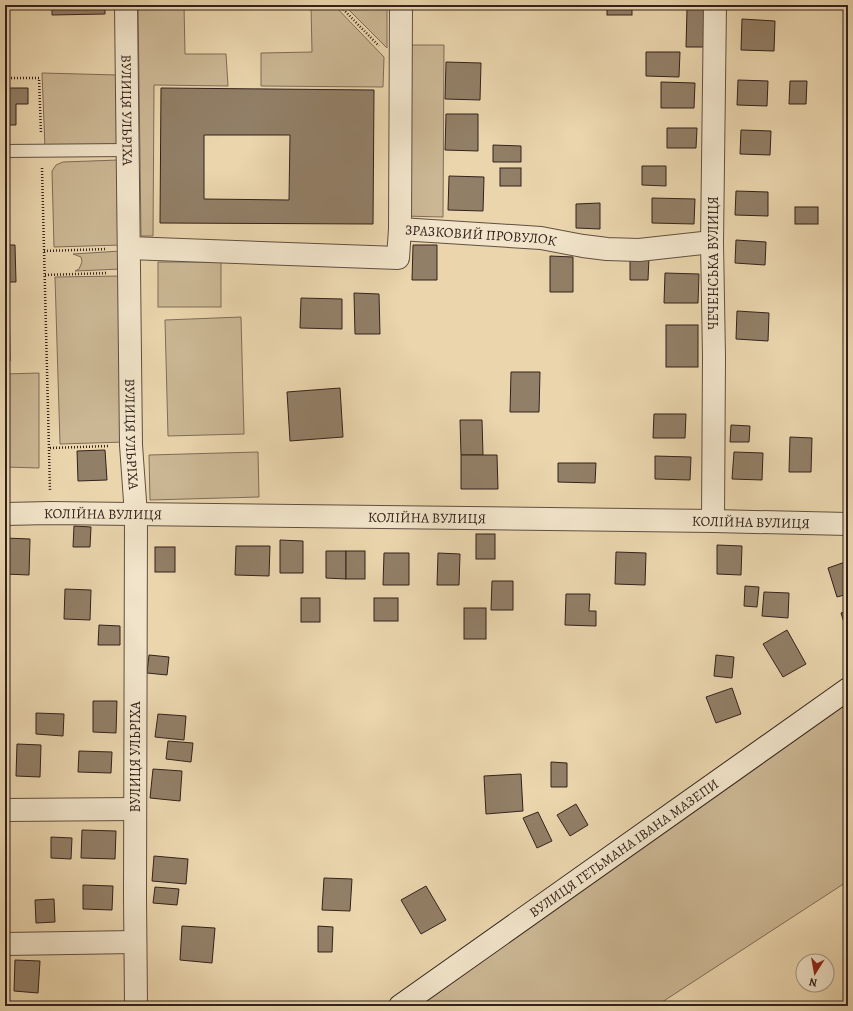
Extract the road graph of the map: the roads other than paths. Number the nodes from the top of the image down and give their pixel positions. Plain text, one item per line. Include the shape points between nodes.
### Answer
1 (126, 5) edge
2 (401, 5) edge
3 (715, 5) edge
4 (127, 150) junction
5 (5, 151) edge
6 (400, 229) junction
7 (712, 242) junction
8 (129, 248) junction
9 (5, 514) edge
10 (136, 515) junction
11 (713, 521) junction
12 (848, 524) edge
13 (848, 689) edge
14 (135, 809) junction
15 (5, 810) edge
16 (135, 942) junction
17 (5, 944) edge
18 (136, 1006) edge
19 (400, 1006) edge

1 - 4 street, ВУЛИЦЯ УЛЬРІХА
2 - 6 street, ЗРАЗКОВИЙ ПРОВУЛОК
3 - 7 street, ЧЕЧЕНСЬКА ВУЛИЦЯ
4 - 5 lane
4 - 8 street, ВУЛИЦЯ УЛЬРІХА
6 - 7 street, ЗРАЗКОВИЙ ПРОВУЛОК via 541,238 607,249 639,250
6 - 8 street via 398,258
7 - 11 street, ЧЕЧЕНСЬКА ВУЛИЦЯ
8 - 10 street, ВУЛИЦЯ УЛЬРІХА via 131,445
9 - 10 street, КОЛІЙНА ВУЛИЦЯ
10 - 11 street, КОЛІЙНА ВУЛИЦЯ
10 - 14 street, ВУЛИЦЯ УЛЬРІХА
11 - 12 street, КОЛІЙНА ВУЛИЦЯ
13 - 19 street, ВУЛИЦЯ ГЕТЬМАНА ІВАНА МАЗЕПИ
14 - 15 street
14 - 16 street, ВУЛИЦЯ УЛЬРІХА
16 - 17 street
16 - 18 street, ВУЛИЦЯ УЛЬРІХА

